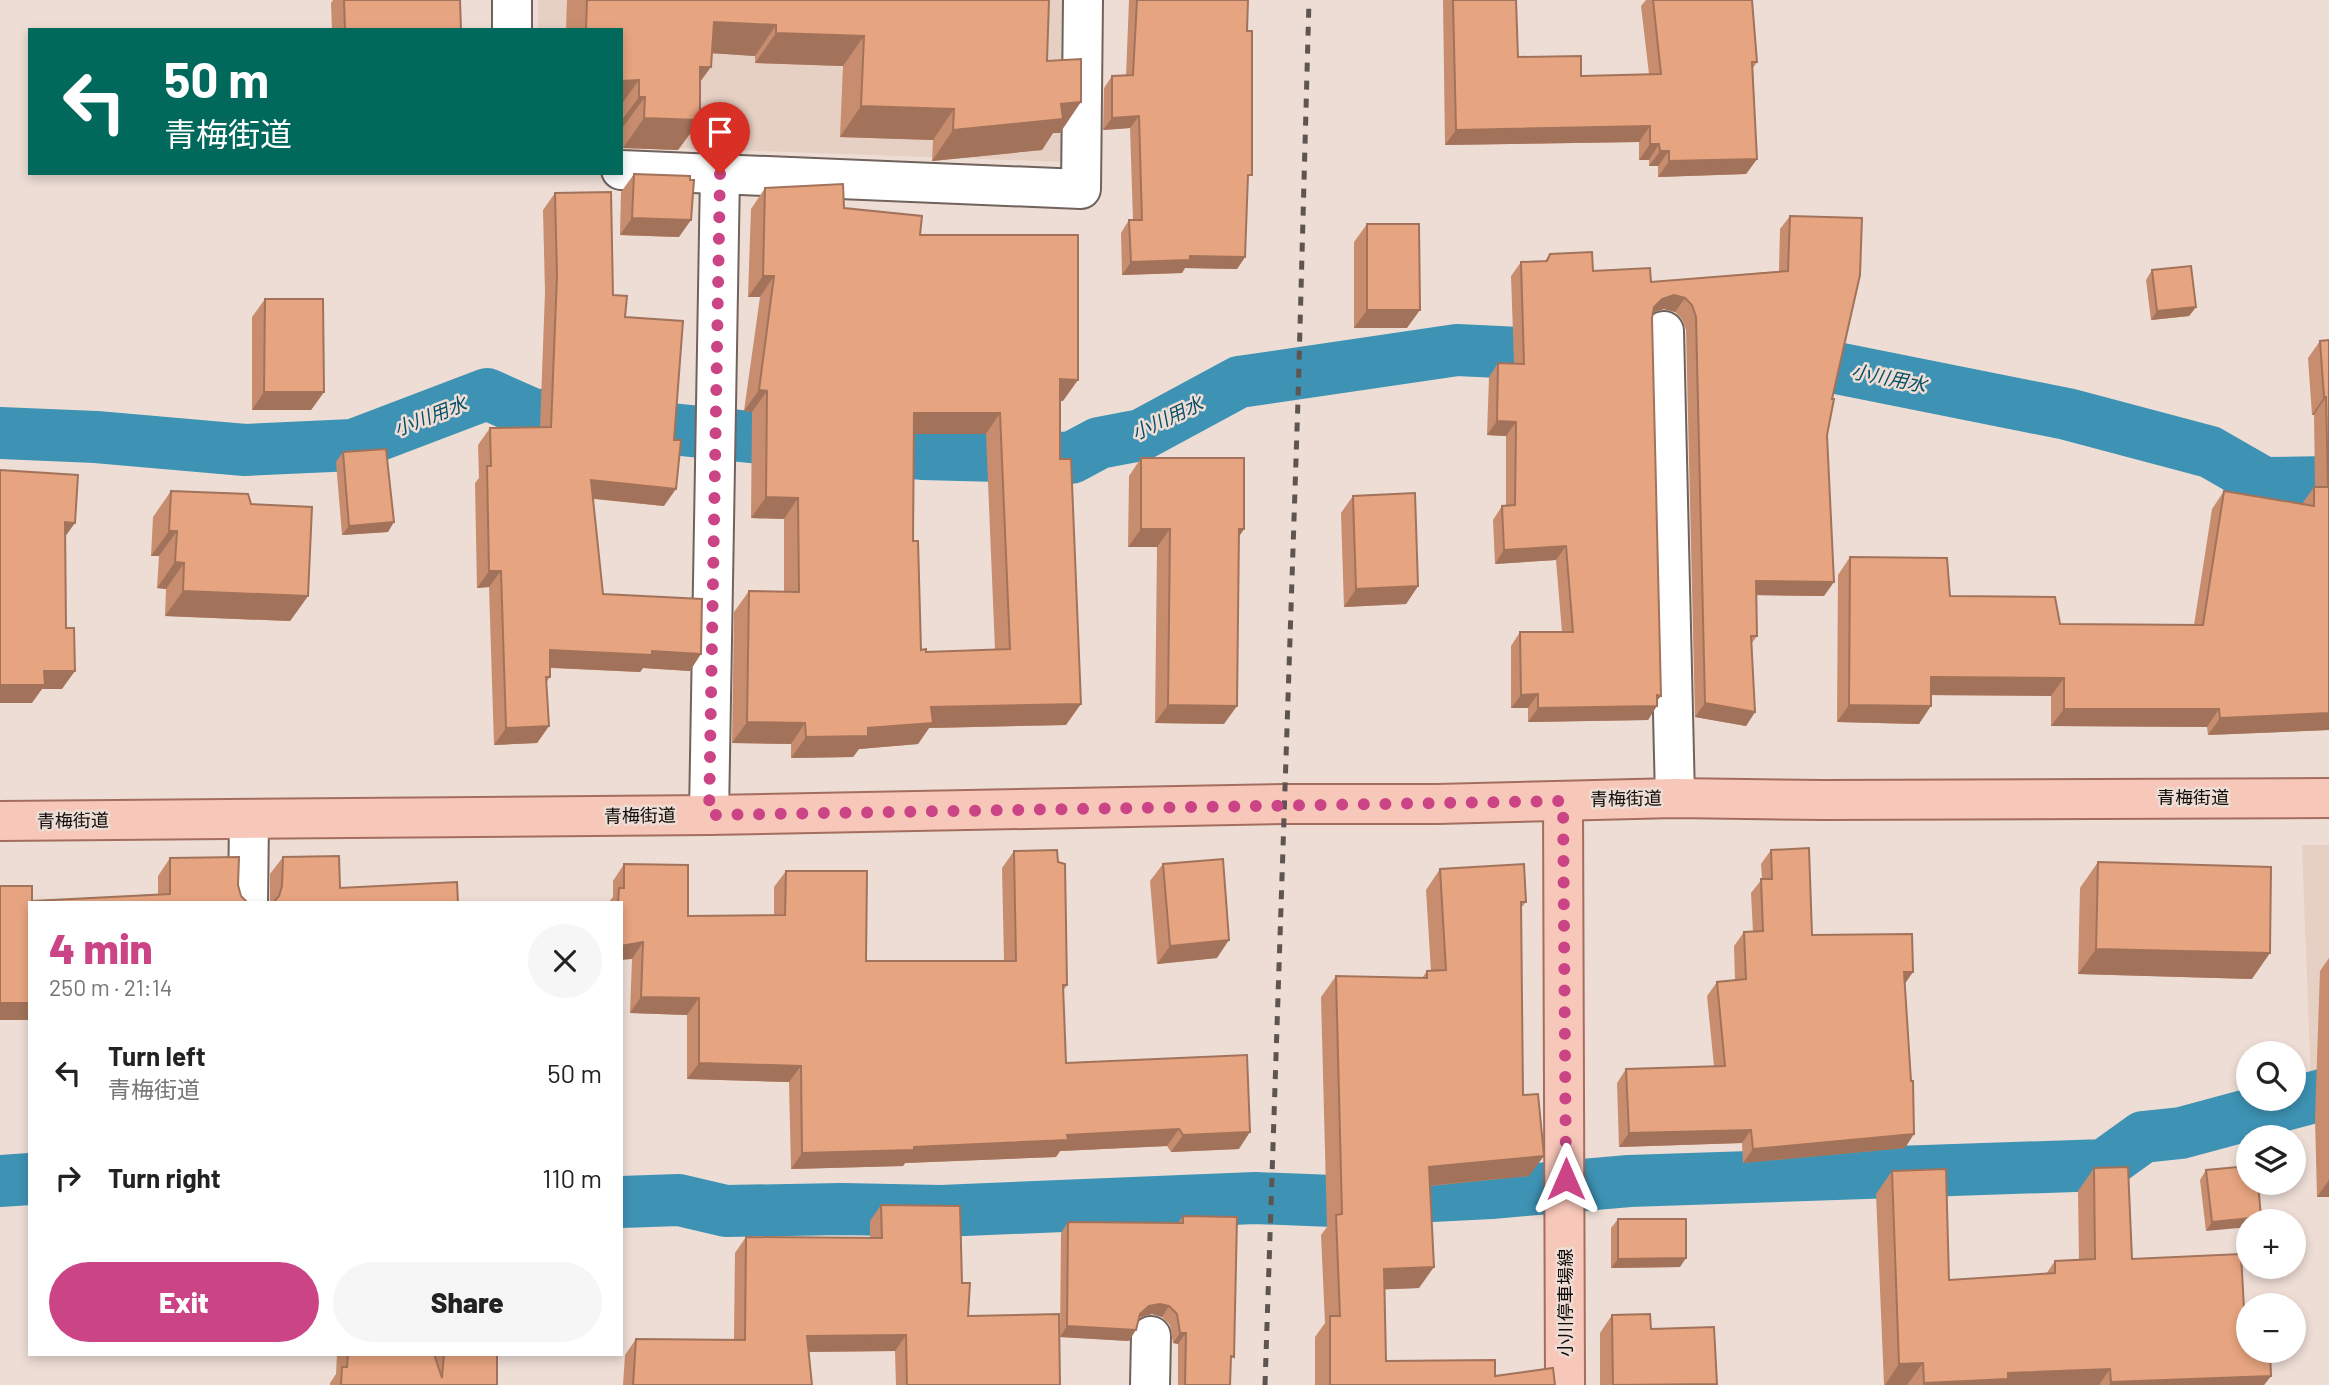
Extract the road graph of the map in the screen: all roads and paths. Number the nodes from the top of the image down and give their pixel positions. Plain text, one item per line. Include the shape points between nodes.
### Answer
1 (512, 0) edge
2 (1083, 0) edge
3 (512, 28) edge
4 (623, 170) edge
5 (720, 174) junction
6 (1664, 331) dead end
7 (1675, 798) junction
8 (2329, 798) edge
9 (1563, 801) junction
10 (709, 815) junction
11 (249, 819) junction
12 (0, 821) edge
13 (248, 901) edge
14 (1151, 1336) dead end
15 (1150, 1385) edge
16 (1565, 1385) edge

1 - 3 street
2 - 5 street via 1081,189
4 - 5 street
5 - 10 street
6 - 7 street
7 - 8 main road, 青梅街道
7 - 9 main road, 青梅街道
9 - 10 main road, 青梅街道
9 - 16 main road, 小川停車場線
10 - 11 main road, 青梅街道
11 - 12 main road, 青梅街道
11 - 13 street
14 - 15 street

